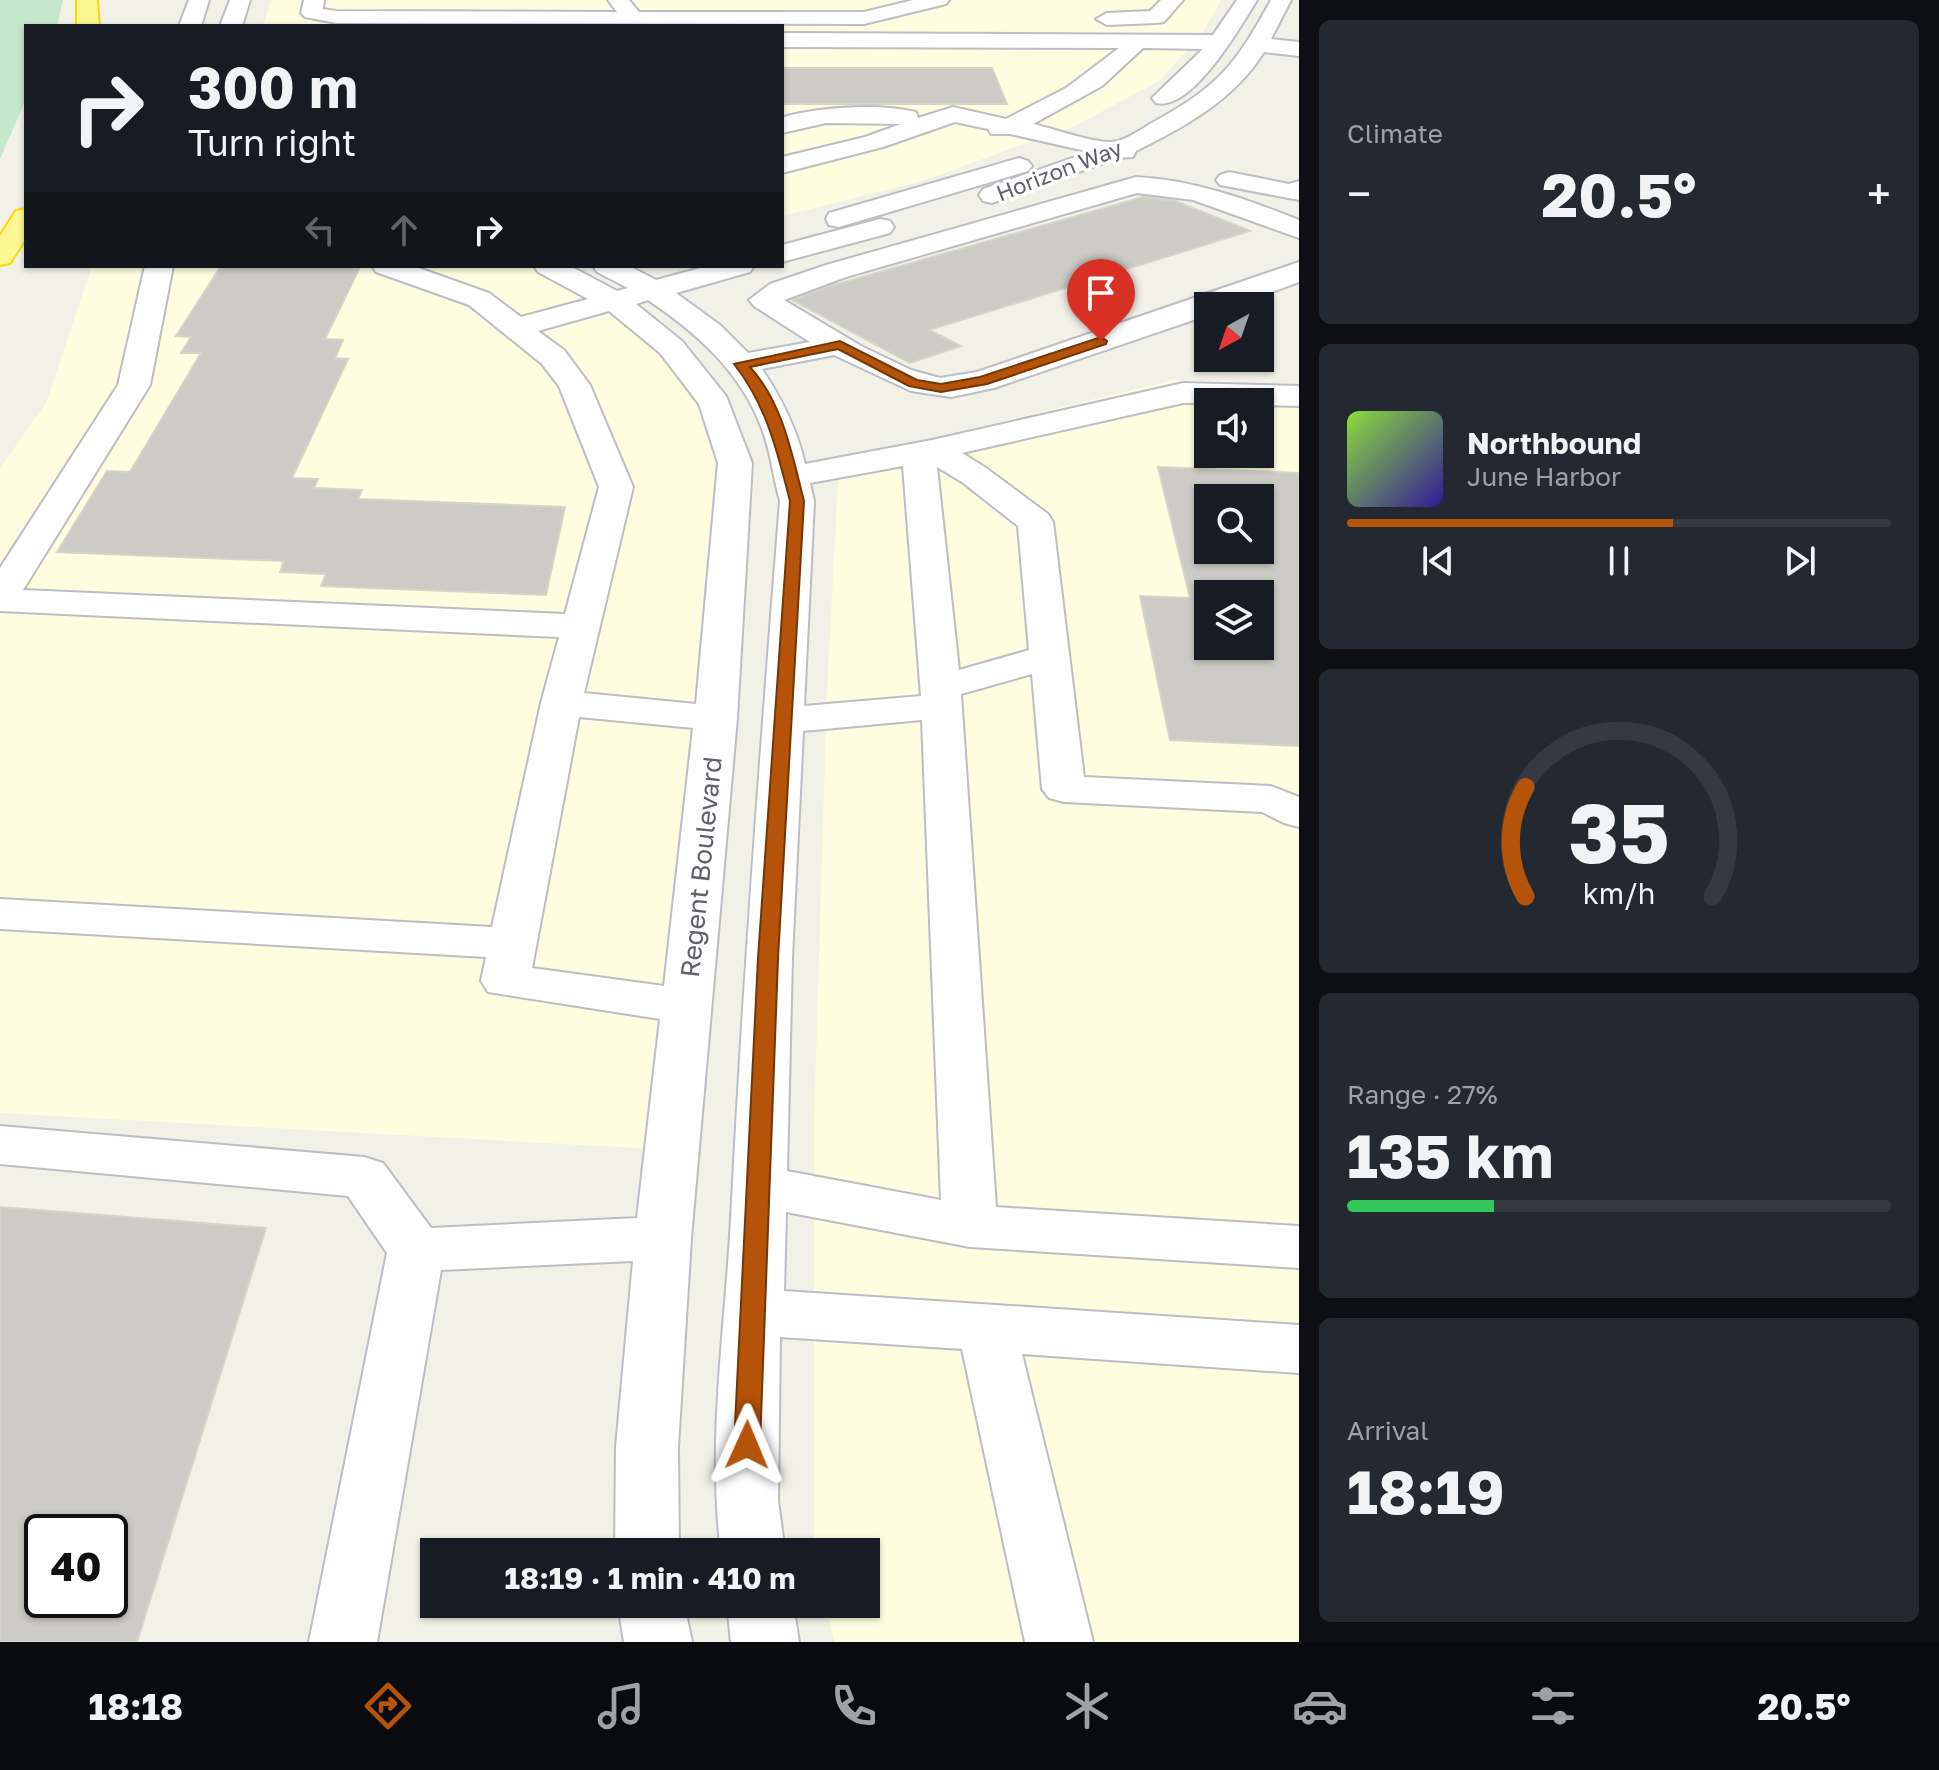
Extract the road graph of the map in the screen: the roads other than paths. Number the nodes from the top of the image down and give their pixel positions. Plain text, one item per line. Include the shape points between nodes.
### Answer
1 (87, 0) edge
2 (199, 0) edge
3 (240, 0) edge
4 (314, 0) edge
5 (618, 0) edge
6 (939, 0) edge
7 (1173, 0) edge
8 (1247, 0) edge
9 (1281, 0) edge
10 (633, 18) junction
11 (864, 18) junction
12 (955, 18) dead end
13 (1080, 19) dead end
14 (88, 24) edge
15 (191, 24) edge
16 (232, 24) edge
17 (784, 40) edge
18 (1137, 41) junction
19 (1220, 42) junction
20 (1256, 44) junction
21 (1299, 49) edge
22 (946, 117) junction
23 (784, 125) edge
24 (1010, 126) junction
25 (966, 140) dead end
26 (1080, 141) junction
27 (1117, 150) junction
28 (784, 164) edge
29 (1254, 187) junction
30 (1299, 189) edge
31 (1224, 200) junction
32 (24, 220) edge
33 (1299, 230) edge
34 (784, 234) edge
35 (784, 253) edge
36 (0, 257) edge
37 (159, 268) edge
38 (392, 268) edge
39 (556, 268) edge
40 (664, 268) edge
41 (727, 268) edge
42 (1299, 271) edge
43 (619, 284) edge
44 (505, 319) junction
45 (840, 345) junction
46 (741, 364) junction
47 (1299, 396) edge
48 (926, 452) junction
49 (790, 477) junction
50 (0, 599) edge
51 (581, 626) junction
52 (1050, 657) junction
53 (941, 696) junction
54 (561, 703) junction
55 (716, 718) junction
56 (784, 720) junction
57 (1299, 814) edge
58 (0, 914) edge
59 (512, 943) junction
60 (688, 1006) junction
61 (0, 1145) edge
62 (757, 1186) junction
63 (970, 1226) junction
64 (663, 1238) junction
65 (1299, 1247) edge
66 (416, 1250) junction
67 (754, 1312) junction
68 (986, 1327) junction
69 (1299, 1349) edge
70 (647, 1538) edge
71 (751, 1538) edge
72 (654, 1618) edge
73 (762, 1618) edge
74 (343, 1642) edge
75 (658, 1642) edge
76 (765, 1642) edge
77 (1059, 1642) edge

1 - 14 highway
2 - 15 street
3 - 16 street
4 - 10 street via 312,13 336,17
5 - 10 street
6 - 11 street
7 - 13 street via 1156,17
8 - 19 street, Horizon Way
9 - 20 street, Horizon Way
10 - 11 street
11 - 12 street
17 - 18 street
18 - 19 street
18 - 24 street via 1104,76
19 - 26 street, Horizon Way via 1185,84
20 - 21 street
20 - 27 street, Horizon Way via 1219,91
22 - 23 street via 833,117
22 - 24 street
22 - 28 street
24 - 25 street
24 - 26 street
26 - 27 street
26 - 34 street, Horizon Way via 995,174
27 - 29 street
27 - 35 street, Horizon Way via 994,195
29 - 30 street via 1294,193
29 - 31 street
31 - 33 street
31 - 45 street via 1165,185 1136,185 836,271 764,300
32 - 36 highway
37 - 50 street via 134,385
38 - 44 street via 479,299
39 - 43 street, Regent Boulevard
40 - 43 street
41 - 43 street
42 - 45 street via 983,381 941,388 914,383
43 - 44 street
43 - 46 street, Regent Boulevard via 699,325
43 - 55 street, Regent Boulevard via 715,403 735,463
44 - 51 street via 553,357 574,385 616,487
45 - 46 street
46 - 49 street, Regent Boulevard via 778,428
47 - 48 street via 1183,393
48 - 49 street
48 - 52 street via 974,475 1035,522
48 - 53 street
49 - 56 street, Regent Boulevard via 797,522
50 - 51 street
51 - 54 street
52 - 53 street
52 - 57 street via 1064,789 1271,799
53 - 56 street via 867,715
53 - 63 street
54 - 55 street
54 - 59 street
55 - 60 street, Regent Boulevard
56 - 62 street, Regent Boulevard
58 - 59 street
59 - 60 street via 505,981
60 - 64 street, Regent Boulevard
61 - 66 street via 364,1177
62 - 63 street
62 - 67 street, Regent Boulevard
63 - 65 street
64 - 66 street
64 - 70 street, Regent Boulevard via 647,1447
66 - 74 street
67 - 68 street
67 - 71 street, Regent Boulevard via 746,1501
68 - 69 street
68 - 77 street
72 - 75 street
73 - 76 street

